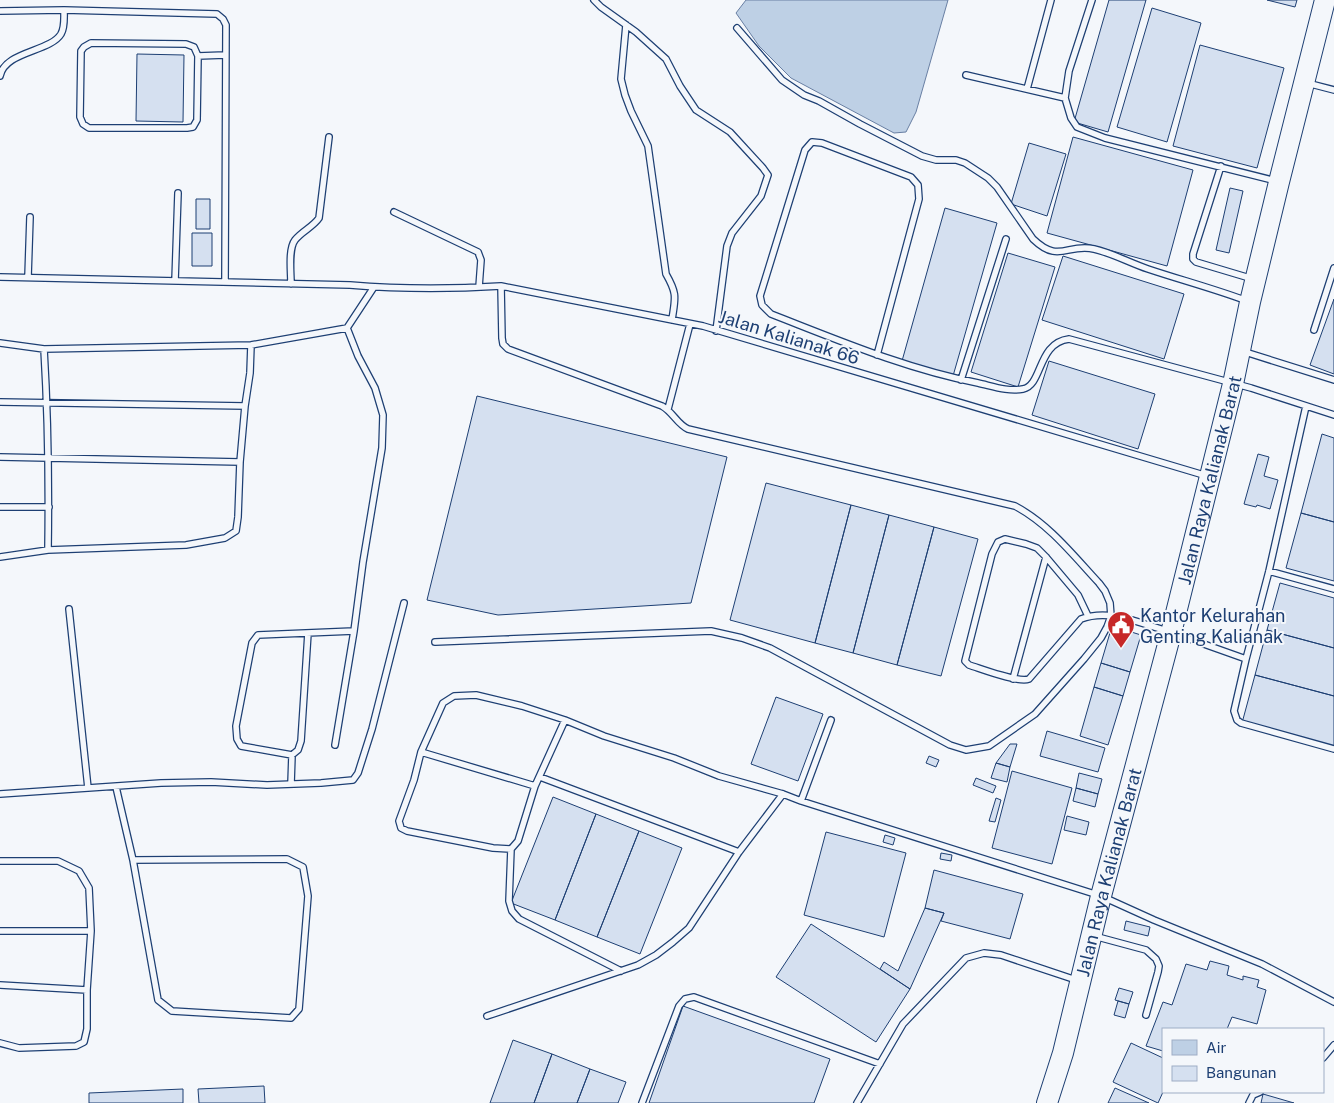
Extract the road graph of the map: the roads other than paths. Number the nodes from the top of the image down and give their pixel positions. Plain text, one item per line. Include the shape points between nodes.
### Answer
1 (594, 0) edge
2 (1051, 0) edge
3 (1092, 0) edge
4 (1326, 0) edge
5 (64, 10) junction
6 (0, 11) edge
7 (626, 25) junction
8 (737, 28) dead end
9 (198, 56) junction
10 (226, 56) junction
11 (966, 75) dead end
12 (0, 76) edge
13 (1305, 83) junction
14 (1027, 89) junction
15 (1334, 90) edge
16 (1065, 98) junction
17 (329, 137) dead end
18 (1220, 166) junction
19 (1279, 182) junction
20 (178, 192) dead end
21 (394, 212) dead end
22 (30, 217) dead end
23 (1006, 239) dead end
24 (1334, 268) edge
25 (0, 277) edge
26 (28, 277) junction
27 (1255, 280) junction
28 (175, 281) junction
29 (225, 282) junction
30 (291, 284) junction
31 (500, 286) junction
32 (374, 287) junction
33 (479, 287) junction
34 (1250, 302) junction
35 (672, 320) junction
36 (690, 324) junction
37 (347, 328) junction
38 (1314, 330) dead end
39 (716, 331) junction
40 (0, 343) edge
41 (251, 345) junction
42 (44, 349) junction
43 (1240, 350) junction
44 (877, 355) junction
45 (961, 380) junction
46 (1334, 380) edge
47 (1233, 384) junction
48 (0, 402) edge
49 (48, 404) junction
50 (245, 406) junction
51 (1306, 406) junction
52 (668, 409) junction
53 (1334, 415) edge
54 (0, 457) edge
55 (48, 458) junction
56 (240, 462) junction
57 (1209, 477) junction
58 (0, 507) edge
59 (49, 507) junction
60 (48, 550) junction
61 (0, 557) edge
62 (1046, 557) junction
63 (1269, 571) junction
64 (1334, 589) edge
65 (404, 603) dead end
66 (69, 609) dead end
67 (1088, 616) junction
68 (1111, 616) junction
69 (354, 631) junction
70 (308, 633) junction
71 (1171, 633) junction
72 (435, 642) dead end
73 (1246, 659) junction
74 (1014, 678) junction
75 (565, 720) junction
76 (831, 720) dead end
77 (336, 745) dead end
78 (1334, 749) edge
79 (421, 752) junction
80 (292, 755) junction
81 (540, 777) junction
82 (291, 784) junction
83 (535, 786) junction
84 (116, 787) junction
85 (88, 788) junction
86 (0, 794) edge
87 (783, 794) junction
88 (801, 801) junction
89 (512, 849) junction
90 (739, 852) junction
91 (133, 860) junction
92 (0, 861) edge
93 (1101, 896) junction
94 (0, 931) edge
95 (91, 931) junction
96 (1092, 935) junction
97 (621, 971) junction
98 (1080, 981) junction
99 (0, 986) edge
100 (88, 990) junction
101 (1334, 1002) edge
102 (1146, 1015) dead end
103 (486, 1016) dead end
104 (0, 1043) edge
105 (1334, 1045) edge
106 (1324, 1057) edge
107 (880, 1064) junction
108 (1258, 1093) edge
109 (1050, 1101) edge
110 (642, 1103) edge
111 (857, 1103) edge
112 (1249, 1103) edge

1 - 7 lane
2 - 14 lane
3 - 16 lane via 1069,71
4 - 13 highway, Jalan Raya Kalianak Barat
5 - 6 lane
5 - 10 lane via 216,14 226,26
5 - 12 lane via 63,26 54,41 6,64
7 - 35 lane via 621,79 631,112 648,146 666,274 675,295
7 - 39 lane via 666,59 696,110 730,132 768,176 761,196 732,233 727,246
8 - 34 lane via 782,80 804,95 922,156 956,160 988,178 1039,245 1056,252 1092,249
9 - 9 lane via 194,46 186,44 91,43 84,47 81,51 80,117 83,124 89,128 193,127 197,120
9 - 10 lane
10 - 29 lane
11 - 14 lane
13 - 15 lane
13 - 19 highway, Jalan Raya Kalianak Barat
14 - 16 lane
16 - 18 lane via 1077,127 1105,138
17 - 30 lane via 319,218 291,247
18 - 19 lane
18 - 27 lane via 1193,258 1196,262
19 - 27 highway, Jalan Raya Kalianak Barat
20 - 28 lane
21 - 33 lane via 478,252 481,260
22 - 26 lane
23 - 45 lane
24 - 38 lane
25 - 26 lane, Jalan Kalianak 66
26 - 28 lane, Jalan Kalianak 66
27 - 34 highway, Jalan Raya Kalianak Barat
28 - 29 lane, Jalan Kalianak 66
29 - 30 lane, Jalan Kalianak 66
30 - 32 lane, Jalan Kalianak 66
31 - 33 lane, Jalan Kalianak 66
31 - 35 lane, Jalan Kalianak 66
31 - 52 lane via 502,338 508,349
32 - 33 lane, Jalan Kalianak 66
32 - 37 lane
34 - 43 highway, Jalan Raya Kalianak Barat
35 - 36 lane, Jalan Kalianak 66
36 - 39 lane, Jalan Kalianak 66
36 - 52 lane
37 - 41 lane
37 - 69 lane via 375,388 383,415 382,448
39 - 57 lane, Jalan Kalianak 66
40 - 42 lane
41 - 42 lane
41 - 50 lane
42 - 49 lane
43 - 46 lane
43 - 47 highway, Jalan Raya Kalianak Barat
44 - 44 lane via 771,314 760,301 805,150 812,142 911,176 918,185 919,199
44 - 45 lane
45 - 47 lane via 1011,390 1026,389 1050,347 1069,339
47 - 51 lane
47 - 57 highway, Jalan Raya Kalianak Barat
48 - 49 lane
49 - 50 lane
49 - 55 lane
50 - 56 lane
51 - 53 lane
51 - 63 lane
52 - 68 lane via 688,429 1015,506 1049,529 1099,582 1110,603
54 - 55 lane
55 - 56 lane
55 - 59 lane
56 - 60 lane via 236,531 225,538 186,545
57 - 71 highway, Jalan Raya Kalianak Barat
58 - 59 lane
59 - 60 lane
60 - 61 lane
62 - 67 lane via 1078,594
62 - 74 lane
62 - 74 lane via 1037,548 1004,539 998,542 992,554 965,661
63 - 64 lane
63 - 73 lane
65 - 82 lane via 358,773 353,780
66 - 85 lane
67 - 68 lane
67 - 74 lane via 1081,619 1029,679
68 - 71 lane
68 - 72 lane via 1101,638 1035,714 989,746 966,750 950,745 770,648 711,631
69 - 70 lane
69 - 77 lane
70 - 80 lane via 301,741
70 - 80 lane via 258,635 252,643 236,726 241,746
71 - 73 lane
71 - 93 highway, Jalan Raya Kalianak Barat
73 - 78 lane via 1234,711 1237,720
75 - 79 lane via 476,695 454,696 443,703
75 - 81 lane
75 - 87 lane via 719,776
76 - 88 lane
79 - 83 lane
79 - 89 lane via 399,821 401,828 493,848
80 - 82 lane
81 - 83 lane
81 - 90 lane
82 - 84 lane via 211,782
83 - 89 lane via 518,841
84 - 85 lane
84 - 91 lane
85 - 86 lane
87 - 88 lane
87 - 90 lane
88 - 93 lane
89 - 97 lane via 509,900 519,919
90 - 97 lane via 689,928 656,954
91 - 91 lane via 287,860 303,866 308,896 299,1009 291,1018 172,1011 158,1000
92 - 95 lane via 58,861 79,871 89,888
93 - 96 highway, Jalan Raya Kalianak Barat
93 - 101 lane via 1262,964
94 - 95 lane
95 - 100 lane
96 - 98 highway, Jalan Raya Kalianak Barat
96 - 102 lane via 1146,950 1156,959 1158,972
97 - 103 lane
98 - 107 lane via 1001,955 984,953 966,958 903,1024
98 - 109 highway, Jalan Raya Kalianak Barat
99 - 100 lane
100 - 104 lane via 84,1042 76,1046 19,1048
105 - 106 lane
107 - 110 lane via 694,997 685,999 679,1006
107 - 111 lane
108 - 112 lane

